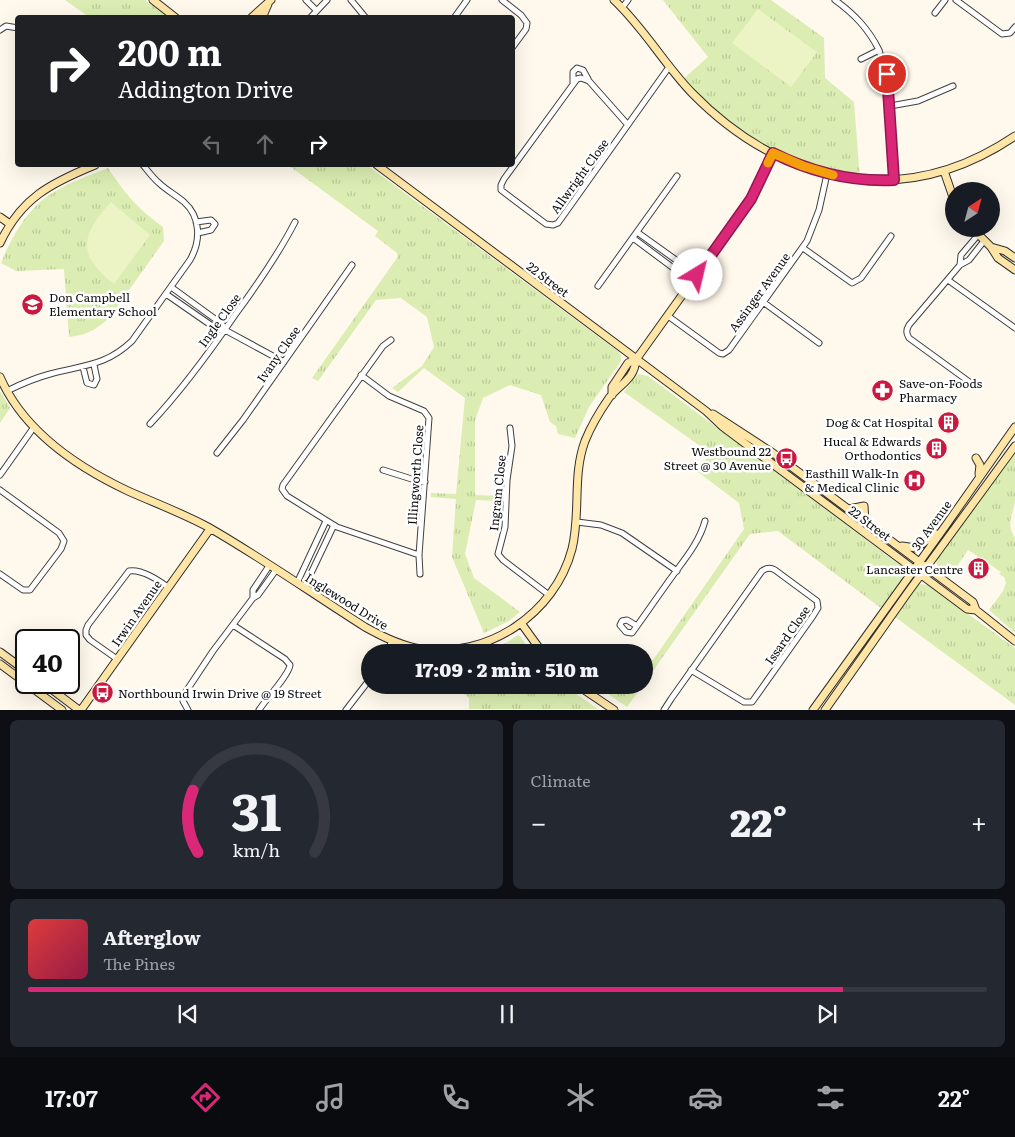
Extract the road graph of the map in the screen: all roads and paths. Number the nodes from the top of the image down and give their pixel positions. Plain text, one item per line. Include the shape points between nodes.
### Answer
1 (152, 0) edge
2 (306, 0) edge
3 (327, 0) edge
4 (351, 0) edge
5 (466, 0) edge
6 (502, 0) edge
7 (614, 0) edge
8 (628, 0) edge
9 (835, 0) edge
10 (944, 0) edge
11 (956, 0) edge
12 (269, 2) edge
13 (622, 8) junction
14 (316, 10) junction
15 (935, 13) dead end
16 (172, 15) edge
17 (254, 15) edge
18 (263, 15) edge
19 (312, 15) edge
20 (364, 15) edge
21 (456, 15) edge
22 (1015, 27) edge
23 (15, 28) edge
24 (0, 30) edge
25 (515, 44) edge
26 (879, 50) junction
27 (861, 59) dead end
28 (669, 67) junction
29 (588, 80) junction
30 (573, 83) junction
31 (953, 86) dead end
32 (890, 106) junction
33 (628, 125) junction
34 (1015, 136) edge
35 (773, 153) junction
36 (515, 164) edge
37 (86, 167) edge
38 (145, 167) edge
39 (380, 167) edge
40 (513, 167) edge
41 (944, 172) junction
42 (827, 174) junction
43 (677, 176) dead end
44 (894, 180) junction
45 (948, 182) edge
46 (0, 217) edge
47 (196, 222) junction
48 (295, 222) dead end
49 (10, 224) junction
50 (637, 232) junction
51 (198, 233) junction
52 (891, 236) dead end
53 (633, 238) junction
54 (971, 238) edge
55 (981, 238) edge
56 (984, 241) junction
57 (0, 243) edge
58 (991, 247) junction
59 (803, 248) junction
60 (1015, 258) edge
61 (352, 265) dead end
62 (960, 265) junction
63 (1015, 270) edge
64 (697, 275) junction
65 (948, 280) junction
66 (692, 282) junction
67 (598, 286) dead end
68 (171, 287) junction
69 (166, 294) junction
70 (763, 302) junction
71 (199, 307) junction
72 (194, 314) junction
73 (668, 316) junction
74 (1015, 328) edge
75 (225, 330) junction
76 (391, 340) dead end
77 (819, 343) dead end
78 (636, 359) junction
79 (284, 362) junction
80 (94, 365) junction
81 (83, 368) junction
82 (361, 375) junction
83 (0, 377) edge
84 (975, 386) dead end
85 (7, 392) junction
86 (706, 411) junction
87 (150, 424) dead end
88 (1015, 426) edge
89 (34, 427) junction
90 (510, 428) dead end
91 (1015, 446) edge
92 (217, 453) dead end
93 (996, 453) junction
94 (382, 470) dead end
95 (0, 475) edge
96 (978, 478) junction
97 (425, 482) junction
98 (0, 490) edge
99 (849, 509) junction
100 (326, 520) junction
101 (705, 521) dead end
102 (865, 521) junction
103 (577, 522) junction
104 (334, 525) junction
105 (210, 528) junction
106 (944, 528) junction
107 (894, 543) junction
108 (419, 555) junction
109 (919, 561) junction
110 (927, 567) junction
111 (272, 568) junction
112 (913, 570) junction
113 (677, 571) junction
114 (0, 574) edge
115 (420, 574) dead end
116 (920, 575) junction
117 (297, 583) junction
118 (168, 587) junction
119 (304, 588) junction
120 (549, 594) junction
121 (976, 610) junction
122 (522, 623) junction
123 (233, 625) junction
124 (637, 626) dead end
125 (392, 641) junction
126 (1015, 641) edge
127 (391, 644) edge
128 (536, 644) edge
129 (0, 652) edge
130 (117, 659) junction
131 (15, 663) edge
132 (0, 664) edge
133 (692, 670) junction
134 (361, 691) edge
135 (58, 694) edge
136 (590, 694) edge
137 (62, 710) edge
138 (80, 710) edge
139 (188, 710) edge
140 (259, 710) edge
141 (346, 710) edge
142 (614, 710) edge
143 (664, 710) edge
144 (813, 710) edge
145 (825, 710) edge

1 - 16 street
2 - 14 street
3 - 14 street
4 - 20 street
5 - 21 street
6 - 25 street via 527,23
7 - 13 street
8 - 13 street
9 - 26 street via 863,23
10 - 15 street
11 - 22 street via 1002,34 1010,33
12 - 17 street
12 - 18 street
13 - 28 street
14 - 19 street
23 - 24 street via 6,26
26 - 27 street
26 - 32 street via 887,74
28 - 33 street, Allwright Close
28 - 35 street via 717,115
29 - 30 street via 580,78
29 - 30 street, Allwright Close via 583,70 577,68 573,72
29 - 33 street, Allwright Close
30 - 36 street, Allwright Close
31 - 32 street via 918,101
32 - 44 street
33 - 40 street, Allwright Close via 555,224 546,224 505,194 501,188
34 - 41 street via 986,154
35 - 42 street
35 - 64 street, Inglewood Drive via 751,199
37 - 49 street via 40,192
38 - 47 street via 159,184 188,206
39 - 78 street, 22 Street
41 - 44 street
41 - 45 street
42 - 44 street
42 - 59 street, Assinger Avenue via 814,225
43 - 50 street
46 - 49 street
47 - 51 street
47 - 51 street via 208,220 215,224 213,229
48 - 75 street, Ingle Close via 277,256
49 - 57 street
50 - 53 street
50 - 64 street
51 - 68 street via 194,253
52 - 59 street via 861,278 852,283
53 - 66 street
53 - 67 street
54 - 62 street via 961,255
55 - 56 street
56 - 58 street
56 - 62 street via 969,260
58 - 60 street
58 - 63 street via 998,258
59 - 70 street, Assinger Avenue
61 - 79 street, Ivany Close
62 - 65 street
64 - 66 street, Inglewood Drive
65 - 74 street
65 - 84 street via 909,325 907,334
66 - 73 street, Inglewood Drive
68 - 69 street
68 - 71 street
69 - 72 street
69 - 80 street via 124,349
70 - 73 street, Assinger Avenue via 723,354
70 - 77 street
71 - 72 street
71 - 75 street via 222,324
72 - 75 street via 218,330
73 - 78 street, Inglewood Drive
75 - 79 street
75 - 87 street, Ingle Close via 182,388
76 - 82 street via 382,346
78 - 86 street, 22 Street
78 - 103 street, Inglewood Drive via 636,369 592,425 580,458 576,483
79 - 92 street, Ivany Close
80 - 81 street
80 - 81 street via 97,379 94,385 85,380
81 - 85 street via 42,376
82 - 97 street, Illingworth Close via 389,396 428,414
82 - 100 street via 282,489 287,496
83 - 85 street, Inglewood Drive
85 - 89 street, Inglewood Drive
86 - 99 street, 22 Street via 722,418
86 - 112 street, 22 Street
88 - 93 street, 30 Avenue
89 - 95 street
89 - 105 street, Inglewood Drive via 91,471
90 - 120 street, Ingram Close via 512,446 505,526 498,554
91 - 110 street, 30 Avenue
93 - 96 street, 30 Avenue
93 - 96 street via 983,459 976,458 980,465
94 - 97 street
96 - 106 street, 30 Avenue
97 - 108 street, Illingworth Close
98 - 114 street via 59,533 64,541 30,590 23,590
99 - 102 street, 22 Street
99 - 102 street via 864,506
100 - 104 street
100 - 117 street
101 - 113 street via 696,543
102 - 107 street, 22 Street
103 - 113 street via 622,532
103 - 120 street, Inglewood Drive via 568,561
104 - 108 street
104 - 119 street
105 - 111 street, Inglewood Drive
105 - 118 street, Irwin Avenue
106 - 107 street via 916,548 909,549
106 - 109 street, 30 Avenue
107 - 109 street, 22 Street
108 - 115 street, Illingworth Close
109 - 110 street, 22 Street
109 - 112 street, 30 Avenue
110 - 116 street, 30 Avenue
110 - 121 street, 22 Street via 972,602
111 - 117 street, Inglewood Drive
111 - 123 street via 253,590 253,598
112 - 116 street, 22 Street
112 - 144 street, 30 Avenue
113 - 124 street
116 - 121 street, 22 Street via 967,609
116 - 145 street, 30 Avenue
117 - 119 street, Inglewood Drive
118 - 130 street, Irwin Avenue
118 - 130 street via 138,571 129,571 88,625 88,638
119 - 125 street, Inglewood Drive
120 - 122 street, Inglewood Drive
121 - 126 street, 22 Street
122 - 125 street, Inglewood Drive via 481,644 457,650 422,649
122 - 128 street
123 - 139 street via 184,696 183,704
123 - 140 street via 290,665 287,674
125 - 127 street
129 - 131 street
130 - 138 street, Irwin Avenue
132 - 137 street
133 - 133 street, Issard Close via 765,569 775,570 817,601 818,608 813,616 752,702 744,702
133 - 143 street, Issard Close
134 - 141 street
135 - 138 street
136 - 142 street

